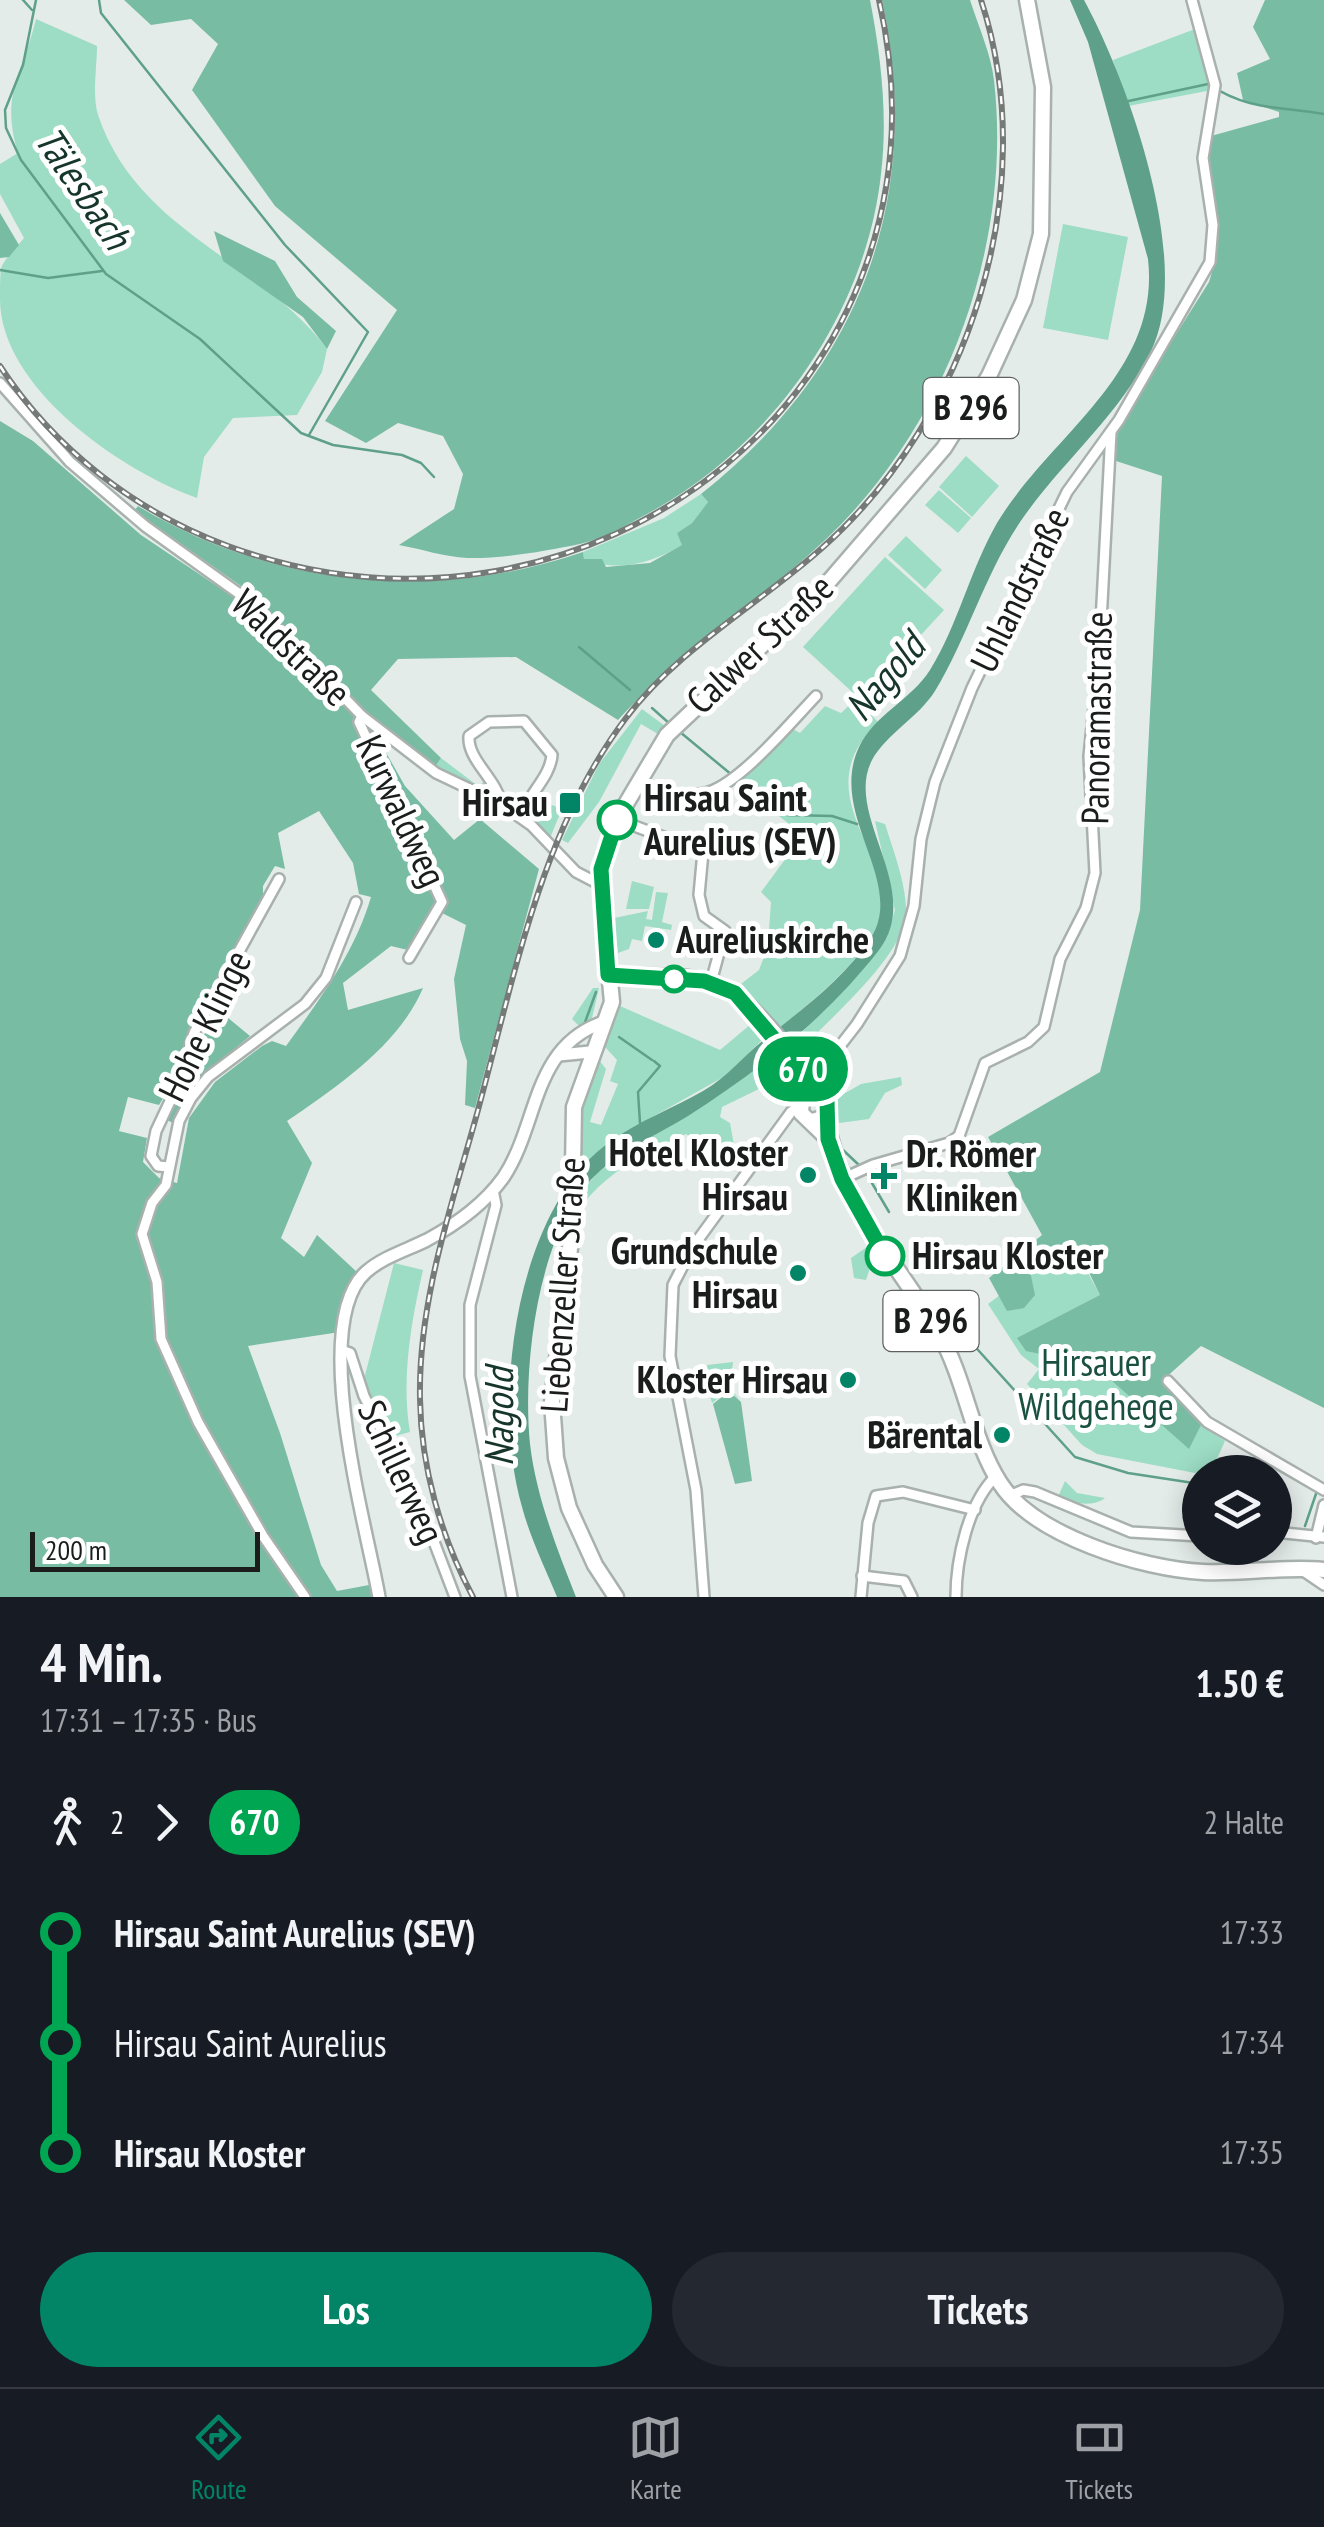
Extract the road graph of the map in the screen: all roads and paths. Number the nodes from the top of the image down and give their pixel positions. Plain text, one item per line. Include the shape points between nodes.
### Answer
1 (1028, 0) edge
2 (1192, 0) edge
3 (0, 383) edge
4 (1110, 432) junction
5 (816, 696) dead end
6 (362, 716) junction
7 (636, 786) junction
8 (501, 804) junction
9 (521, 818) junction
10 (624, 822) dead end
11 (280, 879) dead end
12 (601, 885) junction
13 (356, 902) dead end
14 (410, 958) dead end
15 (608, 975) junction
16 (631, 976) junction
17 (710, 982) junction
18 (612, 1002) junction
19 (601, 1024) junction
20 (572, 1042) junction
21 (590, 1052) junction
22 (559, 1055) junction
23 (810, 1102) junction
24 (169, 1167) junction
25 (842, 1179) junction
26 (493, 1190) junction
27 (344, 1351) junction
28 (1168, 1380) dead end
29 (996, 1476) junction
30 (1322, 1488) edge
31 (1010, 1496) junction
32 (1324, 1505) edge
33 (976, 1510) junction
34 (1292, 1534) edge
35 (1182, 1535) edge
36 (1320, 1538) edge
37 (1301, 1568) junction
38 (1324, 1570) edge
39 (862, 1576) junction
40 (1324, 1585) edge
41 (305, 1597) edge
42 (380, 1597) edge
43 (455, 1597) edge
44 (512, 1597) edge
45 (616, 1597) edge
46 (704, 1597) edge
47 (860, 1597) edge
48 (912, 1597) edge
49 (956, 1597) edge

1 - 7 main road, Calwer Straße / B 296 via 1039,51 1044,137 1041,234 1012,330 968,412 919,480 825,586 680,719
2 - 4 street, Uhlandstraße via 1215,89 1203,158 1213,225 1210,262
3 - 6 street, Waldstraße via 70,462 255,604
4 - 23 street, Uhlandstraße via 1057,510 950,739 921,840 900,956
4 - 25 street, Panoramastraße via 1088,756 1096,873 1060,958 1050,1016 1038,1035 992,1057 979,1072 959,1136
5 - 7 street via 708,793
6 - 8 street, Waldstraße via 436,774
6 - 14 street, Kurwaldweg via 359,722 442,902
7 - 12 main road, Calwer Straße / B 296 via 610,833
8 - 9 street, Waldstraße
8 - 9 street via 468,747 469,736 488,722 524,721 552,755
9 - 12 street, Waldstraße via 576,872
10 - 17 street via 702,852 704,916 725,930
11 - 24 street, Hohe Klinge via 194,1033 156,1131 151,1156
12 - 15 main road, Calwer Straße / B 296
13 - 24 street via 326,978 305,1004 208,1077 191,1098
15 - 16 main road, B 296
15 - 18 main road
15 - 19 main road, Liebenzeller Straße
16 - 17 main road, B 296
16 - 18 main road, Liebenzeller Straße
17 - 23 main road, B 296 via 735,993 793,1058
18 - 19 main road, Liebenzeller Straße
19 - 20 main road
19 - 21 main road, Liebenzeller Straße
20 - 21 main road
20 - 22 main road
21 - 22 main road
21 - 45 main road, Liebenzeller Straße via 574,1107 572,1231 553,1370 556,1458 581,1538
22 - 26 main road via 542,1078 518,1148
23 - 25 main road, B 296
23 - 46 street via 782,1125 692,1248 673,1285 670,1356 696,1490
24 - 41 street via 142,1234 156,1282 161,1339 210,1447
25 - 29 main road, B 296 via 866,1228 948,1351
26 - 27 main road via 441,1232 366,1272 346,1307
26 - 44 street via 496,1205 470,1305 470,1376
27 - 42 main road via 348,1458
27 - 43 street, Schillerweg via 420,1505
28 - 30 street via 1207,1422
29 - 31 main road, B 296
29 - 33 street
31 - 35 street via 1035,1492 1131,1532
31 - 37 main road, B 296 via 1054,1529 1156,1564 1203,1572
32 - 36 street
33 - 39 street via 903,1492 876,1496
33 - 49 street
34 - 36 street
37 - 38 main road, B 296
37 - 40 street
39 - 47 street
39 - 48 street via 904,1581

